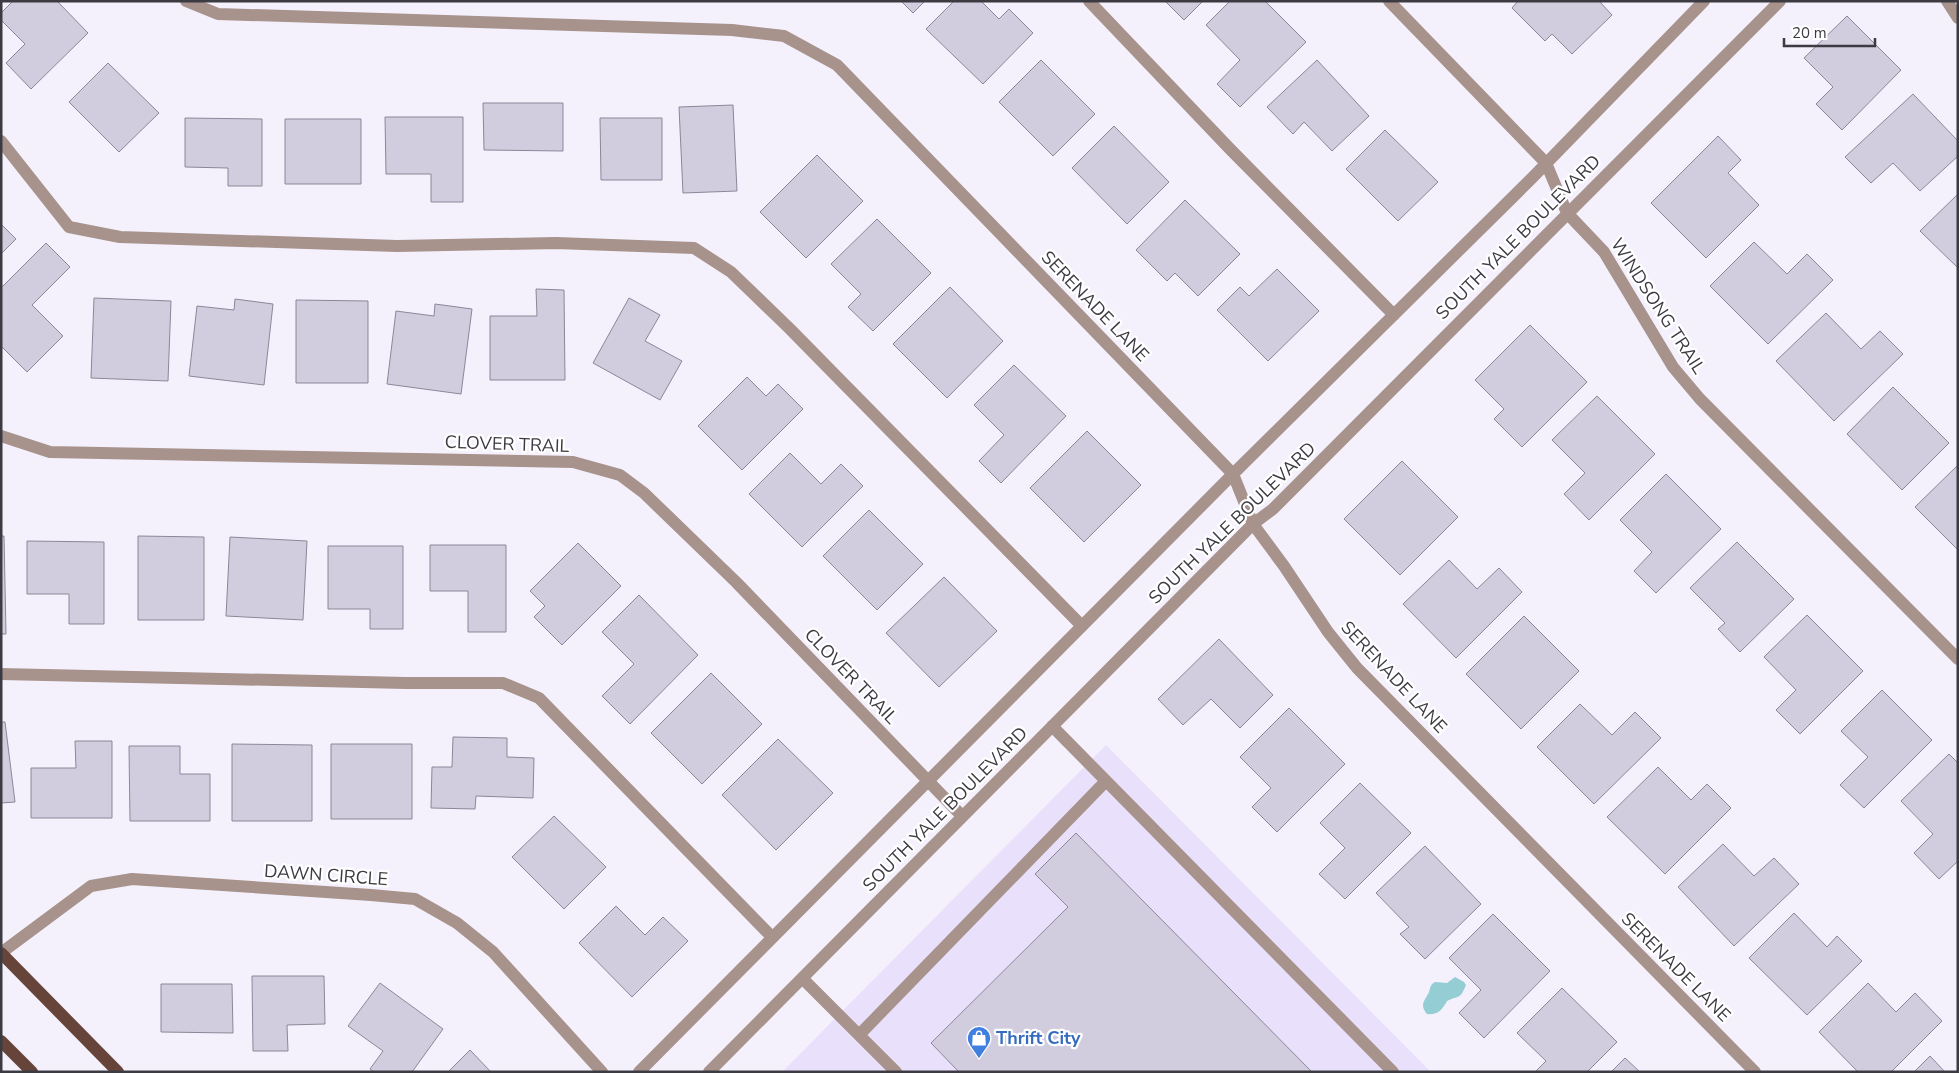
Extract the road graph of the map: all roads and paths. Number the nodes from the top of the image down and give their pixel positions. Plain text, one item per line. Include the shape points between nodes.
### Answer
1 (186, 1) edge
2 (1089, 1) edge
3 (1389, 1) edge
4 (1704, 1) edge
5 (1780, 1) edge
6 (1947, 1) edge
7 (1958, 18) edge
8 (1, 141) edge
9 (1546, 163) junction
10 (1567, 213) junction
11 (1394, 315) junction
12 (1, 436) edge
13 (1233, 474) junction
14 (1253, 524) junction
15 (1082, 626) junction
16 (1958, 659) edge
17 (1, 674) edge
18 (1052, 726) junction
19 (926, 781) junction
20 (1106, 781) junction
21 (962, 816) junction
22 (772, 937) junction
23 (1, 953) edge
24 (802, 978) junction
25 (859, 1035) junction
26 (1, 1041) edge
27 (32, 1072) edge
28 (118, 1072) edge
29 (602, 1072) edge
30 (639, 1072) edge
31 (709, 1072) edge
32 (896, 1072) edge
33 (1393, 1072) edge
34 (1755, 1072) edge

1 - 13 street, SERENADE LANE via 218,14 732,30 784,36 837,65
2 - 11 street
3 - 9 street, WINDSONG TRAIL
4 - 9 street, SOUTH YALE BOULEVARD
5 - 10 street, SOUTH YALE BOULEVARD
6 - 7 street
8 - 15 street via 69,226 120,237 397,246 556,243 694,248 731,272 757,297
9 - 10 street, WINDSONG TRAIL
9 - 11 street, SOUTH YALE BOULEVARD
10 - 14 street, SOUTH YALE BOULEVARD via 1273,509
10 - 16 street, WINDSONG TRAIL via 1604,252 1673,367 1700,399
11 - 13 street, SOUTH YALE BOULEVARD
12 - 19 street, CLOVER TRAIL via 50,452 573,462 620,475 644,493 736,582
13 - 14 street, SERENADE LANE
13 - 15 street, SOUTH YALE BOULEVARD
14 - 18 street, SOUTH YALE BOULEVARD
14 - 34 street, SERENADE LANE via 1357,668
15 - 19 street, SOUTH YALE BOULEVARD
17 - 22 street via 504,683 539,698
18 - 20 street
18 - 21 street, SOUTH YALE BOULEVARD
19 - 21 street, CLOVER TRAIL
19 - 22 street, SOUTH YALE BOULEVARD
20 - 25 street
20 - 33 street
21 - 24 street, SOUTH YALE BOULEVARD
22 - 30 street, SOUTH YALE BOULEVARD
23 - 28 main road
23 - 29 street, DAWN CIRCLE via 91,886 132,879 415,899 456,923 493,952
24 - 25 street
24 - 31 street, SOUTH YALE BOULEVARD
25 - 32 street
26 - 27 main road

